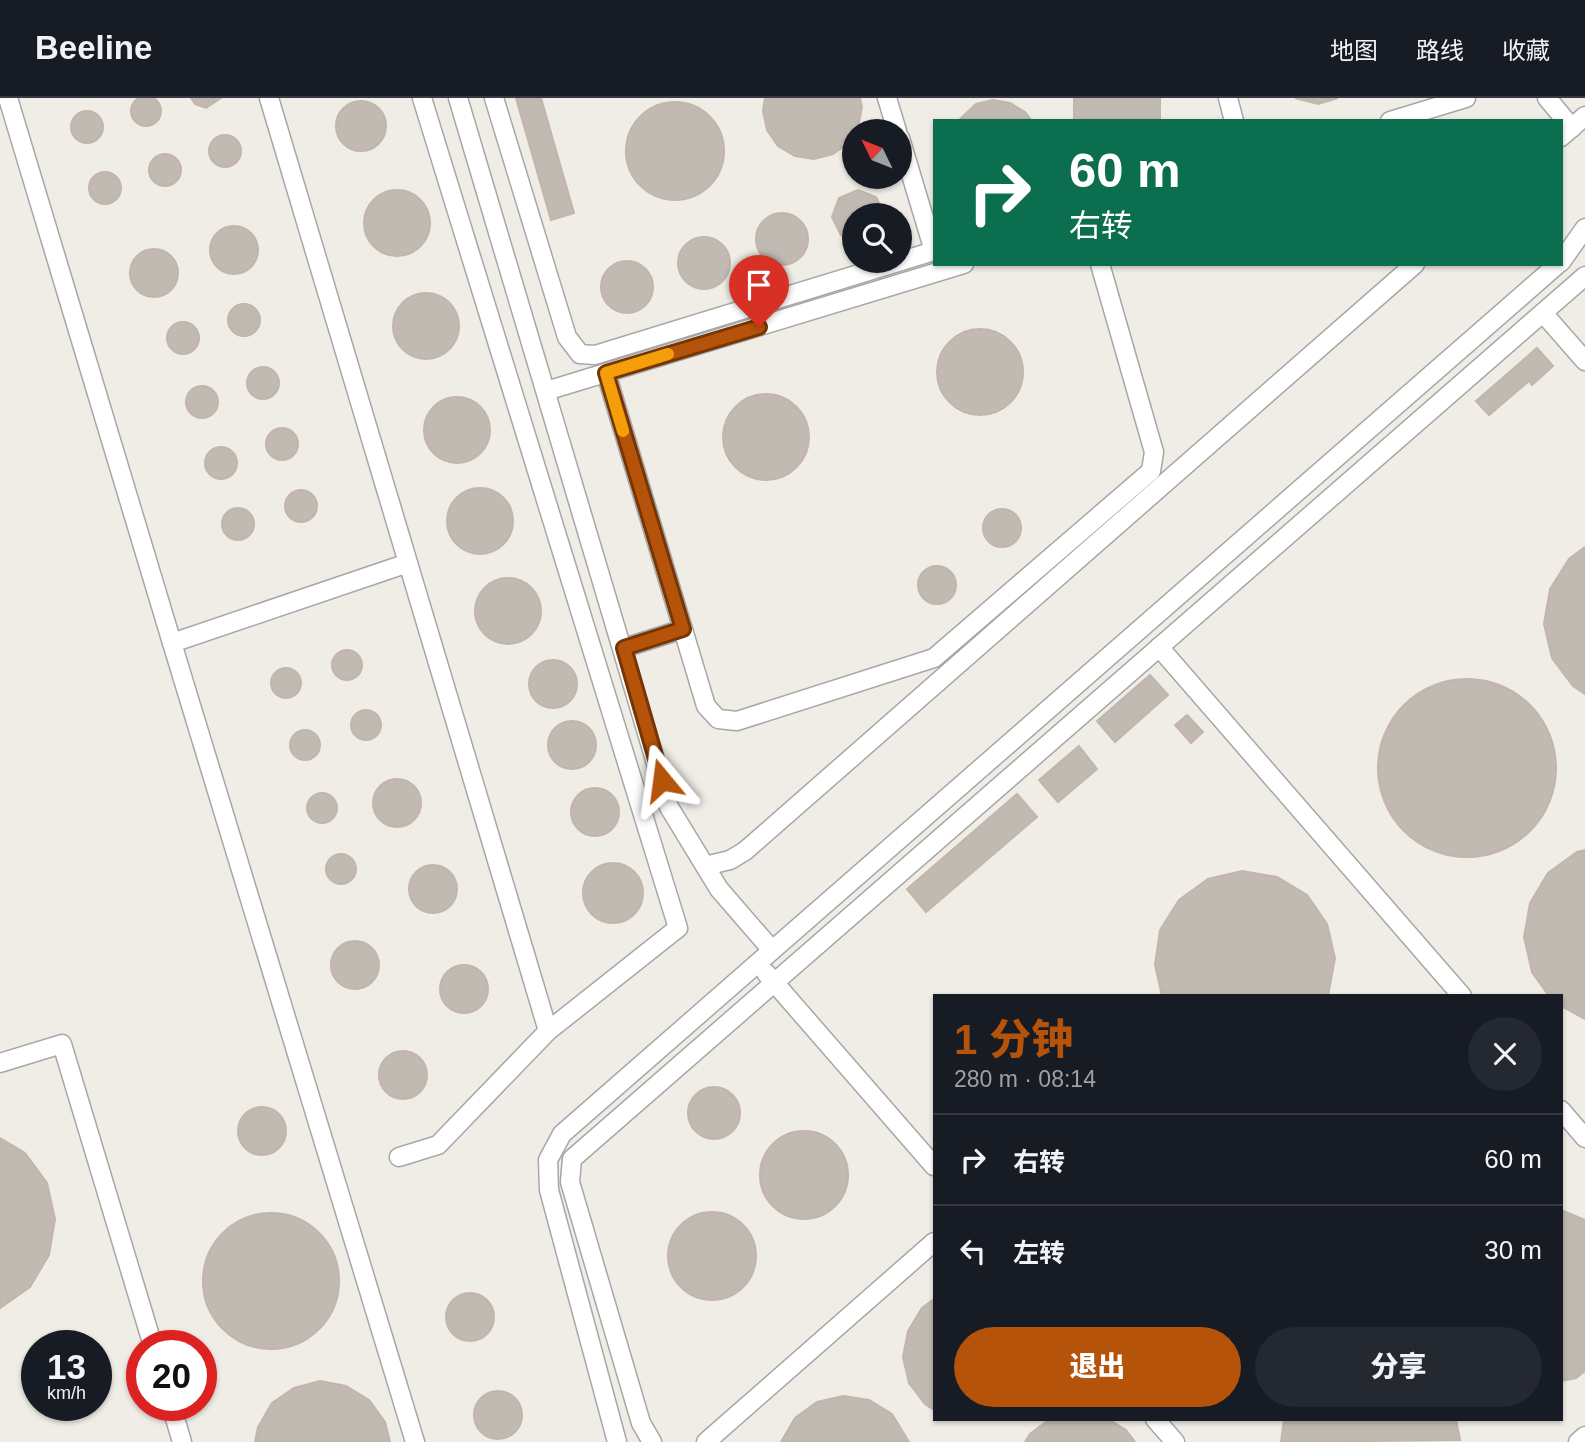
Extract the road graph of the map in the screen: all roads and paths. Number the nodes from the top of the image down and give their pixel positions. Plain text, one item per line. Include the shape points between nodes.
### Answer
1 (8, 98) edge
2 (269, 98) edge
3 (422, 98) edge
4 (458, 98) edge
5 (494, 98) edge
6 (887, 98) edge
7 (1228, 98) edge
8 (1466, 98) edge
9 (1547, 98) edge
10 (893, 119) edge
11 (1233, 119) edge
12 (1397, 119) edge
13 (1573, 127) edge
14 (912, 178) edge
15 (1585, 229) edge
16 (933, 248) edge
17 (933, 251) edge
18 (1563, 259) edge
19 (957, 266) edge
20 (1101, 266) edge
21 (1413, 266) edge
22 (1557, 266) edge
23 (1585, 276) edge
24 (1543, 313) junction
25 (1585, 361) edge
26 (606, 373) junction
27 (546, 391) junction
28 (408, 563) junction
29 (683, 629) junction
30 (172, 643) junction
31 (1159, 647) junction
32 (624, 648) junction
33 (705, 866) junction
34 (771, 949) junction
35 (757, 962) junction
36 (774, 982) junction
37 (1460, 994) edge
38 (548, 1031) junction
39 (0, 1063) edge
40 (1563, 1112) edge
41 (1585, 1138) edge
42 (399, 1157) dead end
43 (933, 1165) edge
44 (933, 1243) edge
45 (148, 1330) edge
46 (176, 1421) edge
47 (1157, 1421) edge
48 (1585, 1436) edge
49 (182, 1442) edge
50 (415, 1442) edge
51 (617, 1442) edge
52 (652, 1442) edge
53 (706, 1442) edge
54 (1175, 1442) edge
55 (1578, 1442) edge

1 - 30 lane
2 - 28 lane
3 - 38 lane via 678,929
4 - 27 lane
5 - 17 lane via 567,337 580,354 595,355
6 - 10 lane
7 - 11 lane
8 - 12 lane
9 - 13 lane
14 - 16 lane
15 - 18 lane
19 - 26 lane
20 - 29 lane via 1154,452 1154,464 1144,478 943,652 920,665 727,722 706,706
21 - 33 lane via 745,852
22 - 34 lane
23 - 24 lane
24 - 25 lane
24 - 31 lane
26 - 27 lane
26 - 29 lane
27 - 32 lane
28 - 30 lane
28 - 38 lane
29 - 32 lane
30 - 50 lane
31 - 36 lane
31 - 37 lane
32 - 33 lane via 669,807
33 - 34 lane
34 - 35 lane
35 - 36 lane
35 - 51 lane via 576,1119 548,1160 549,1190
36 - 43 lane
36 - 52 lane via 576,1154 569,1166 641,1423
38 - 42 lane via 438,1145
39 - 45 lane via 62,1044
40 - 41 lane
44 - 53 lane
46 - 49 lane
47 - 54 lane
48 - 55 lane

